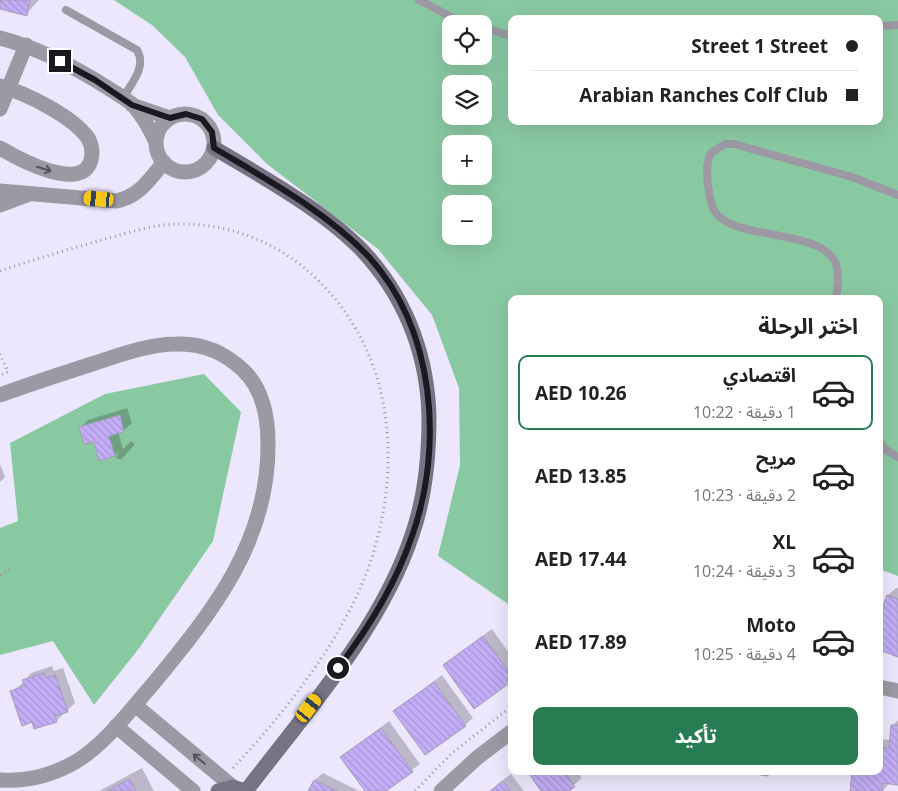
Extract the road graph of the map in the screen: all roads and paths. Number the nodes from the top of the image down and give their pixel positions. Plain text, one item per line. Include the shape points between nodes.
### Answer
1 (419, 0) edge
2 (66, 10) dead end
3 (447, 15) edge
4 (898, 25) edge
5 (883, 26) edge
6 (492, 30) edge
7 (508, 35) edge
8 (0, 38) edge
9 (26, 45) junction
10 (4, 87) edge
11 (128, 101) junction
12 (0, 109) edge
13 (170, 118) junction
14 (156, 142) junction
15 (0, 148) edge
16 (214, 148) junction
17 (164, 162) junction
18 (0, 191) edge
19 (31, 194) junction
20 (898, 195) edge
21 (0, 204) edge
22 (836, 295) edge
23 (0, 354) edge
24 (0, 375) edge
25 (0, 395) edge
26 (883, 447) edge
27 (898, 457) edge
28 (10, 568) dead end
29 (0, 575) edge
30 (883, 689) edge
31 (898, 691) edge
32 (135, 705) junction
33 (116, 726) junction
34 (508, 734) edge
35 (0, 780) edge
36 (241, 790) edge
37 (193, 791) edge
38 (218, 791) edge
39 (441, 791) edge

1 - 3 lane
2 - 11 lane via 137,50 141,65
4 - 5 lane
6 - 7 lane
8 - 9 street
9 - 10 street
9 - 11 street via 95,80
10 - 12 street
15 -> 10 street via 44,170 71,174 82,172 93,151 85,135 58,114
11 - 13 street
11 - 14 street
13 - 14 street via 158,132
13 - 16 street via 186,114 202,119 212,132
14 - 17 street
16 - 17 street via 208,161 197,170 183,172
16 - 36 street via 282,189 368,257 390,285 410,320 428,395 429,444 423,494 412,536 393,580 348,656
17 - 19 street via 139,192 126,199 116,201
18 - 19 street
19 - 21 street
20 - 22 lane via 852,177 734,144 725,144 711,153 706,170 710,202 720,218 813,245 830,254 838,272
23 - 24 path via 8,372
25 - 32 street via 125,354 178,344 205,347 230,358 250,377 263,401 268,428 268,466 263,503 252,539 235,573 204,619
26 - 27 lane
28 - 29 path
30 - 31 street
32 - 33 street
36 -> 32 street
33 - 35 street via 78,760 56,772 33,779
33 - 37 street
34 - 39 street
36 - 38 street

